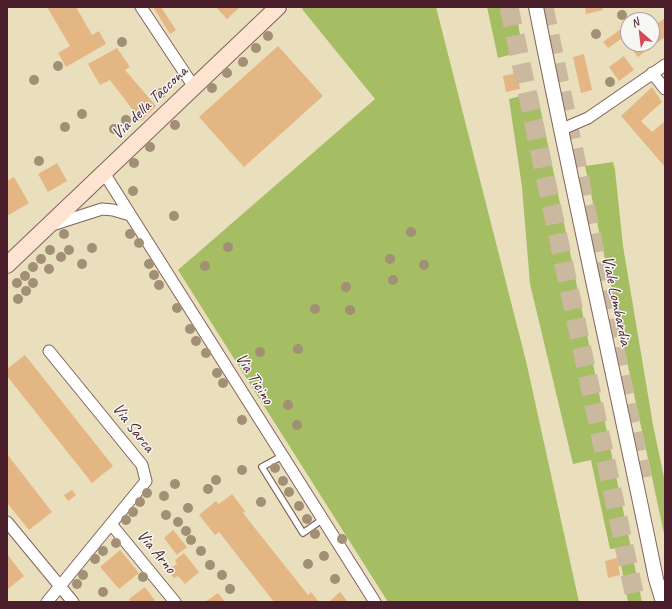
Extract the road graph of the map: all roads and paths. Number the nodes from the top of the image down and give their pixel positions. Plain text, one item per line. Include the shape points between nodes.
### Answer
1 (141, 7) edge
2 (278, 7) edge
3 (536, 7) edge
4 (665, 65) edge
5 (652, 74) junction
6 (194, 87) junction
7 (665, 89) edge
8 (560, 130) junction
9 (104, 173) junction
10 (130, 215) junction
11 (48, 226) junction
12 (7, 265) edge
13 (49, 351) dead end
14 (282, 456) junction
15 (323, 520) junction
16 (7, 522) edge
17 (110, 524) junction
18 (60, 586) junction
19 (47, 602) edge
20 (73, 602) edge
21 (175, 602) edge
22 (375, 602) edge
23 (663, 602) edge

1 - 6 street
2 - 6 main road, Via della Taccona
3 - 8 street, Viale Lombardia
4 - 5 street
5 - 7 street
5 - 8 street via 588,118
6 - 9 main road, Via della Taccona
8 - 23 street, Viale Lombardia
9 - 10 street, Via Ticino
9 - 11 main road, Via della Taccona
10 - 11 street, Via della Taccona via 102,209
10 - 14 street, Via Ticino
11 - 12 main road, Via della Taccona
13 - 17 street, Via Sarca via 142,465 146,481
14 - 15 street, Via Ticino
14 - 15 lane via 262,467 303,533
15 - 22 street, Via Ticino
16 - 18 street
17 - 18 street, Via Sarca
17 - 21 street, Via Arno
18 - 19 street, Via Sarca
18 - 20 street

